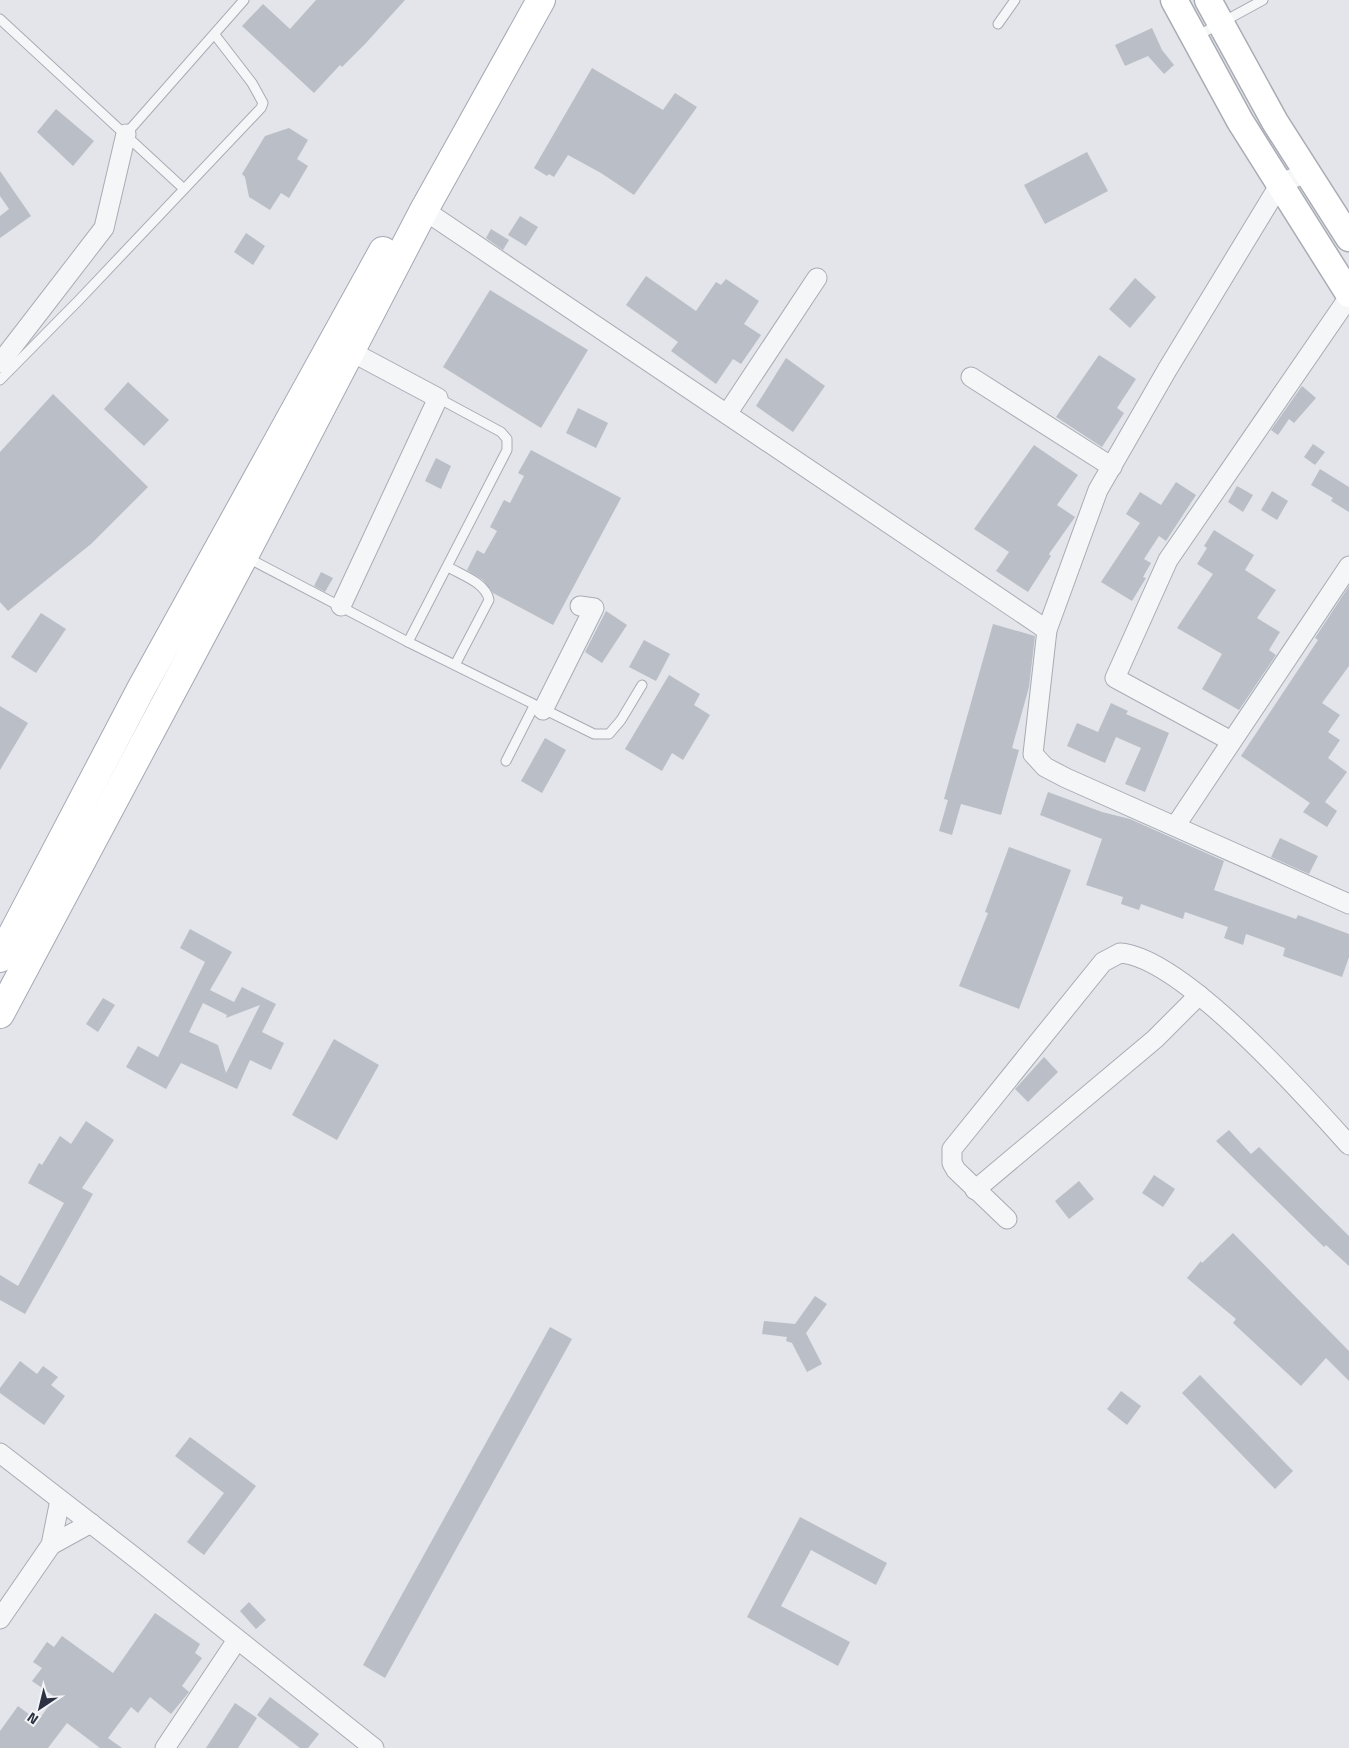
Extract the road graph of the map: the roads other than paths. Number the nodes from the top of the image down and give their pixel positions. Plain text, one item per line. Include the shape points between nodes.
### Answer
1 (244, 0) edge
2 (520, 0) edge
3 (542, 0) edge
4 (1015, 0) edge
5 (1174, 0) edge
6 (1208, 0) edge
7 (1263, 0) edge
8 (0, 19) edge
9 (998, 24) dead end
10 (1221, 25) junction
11 (215, 35) junction
12 (1194, 37) junction
13 (126, 134) junction
14 (1307, 172) junction
15 (1280, 184) junction
16 (184, 188) junction
17 (424, 210) junction
18 (1349, 238) edge
19 (817, 278) dead end
20 (1349, 295) edge
21 (352, 352) junction
22 (0, 363) edge
23 (971, 377) dead end
24 (0, 380) edge
25 (438, 398) junction
26 (728, 414) junction
27 (1112, 466) junction
28 (244, 556) junction
29 (1349, 566) edge
30 (448, 567) junction
31 (341, 606) junction
32 (580, 606) dead end
33 (1047, 630) junction
34 (408, 642) junction
35 (456, 664) junction
36 (642, 685) dead end
37 (539, 708) junction
38 (1231, 741) junction
39 (506, 761) dead end
40 (1176, 825) junction
41 (1349, 904) edge
42 (0, 958) edge
43 (1199, 995) junction
44 (0, 1014) edge
45 (1349, 1145) edge
46 (975, 1190) junction
47 (1007, 1219) dead end
48 (0, 1453) edge
49 (60, 1500) junction
50 (91, 1523) junction
51 (51, 1545) junction
52 (0, 1619) edge
53 (237, 1640) junction
54 (165, 1748) edge
55 (374, 1748) edge

1 - 11 lane
2 - 42 main road via 141,690
3 - 17 main road
4 - 9 lane
5 - 12 street
6 - 10 street
7 - 10 lane
8 - 13 lane
10 - 12 lane
10 - 14 street
11 - 13 lane
11 - 16 lane via 252,83 263,103
12 - 15 street via 1240,121
13 - 16 lane
13 - 22 street via 104,228
14 - 15 street
14 - 18 street
15 - 20 street
15 - 27 street
16 - 24 lane
17 - 21 main road
17 - 26 street
19 - 26 street
20 - 38 street via 1168,560 1115,678
21 - 25 street
21 - 28 main road
23 - 27 street
25 - 30 lane via 501,432 507,439 507,450
25 - 31 street
26 - 33 street
27 - 33 street via 1098,490
28 - 31 lane
28 - 44 main road
29 - 38 street
30 - 34 lane
30 - 35 lane via 480,586 488,593 489,600
31 - 34 lane
32 - 37 street via 594,608
33 - 40 street via 1033,754 1045,767
34 - 35 lane
35 - 37 lane
36 - 37 lane via 621,720 608,734 594,734
37 - 39 lane
38 - 40 street
40 - 41 street
43 - 45 street via 1289,1079
43 - 46 street via 1155,1039
43 - 46 street via 1142,958 1120,953 1103,962 952,1149 952,1163
46 - 47 street
48 - 49 street
49 - 50 street
49 - 51 street
50 - 51 street
50 - 53 street
51 - 52 street
53 - 54 street
53 - 55 street

